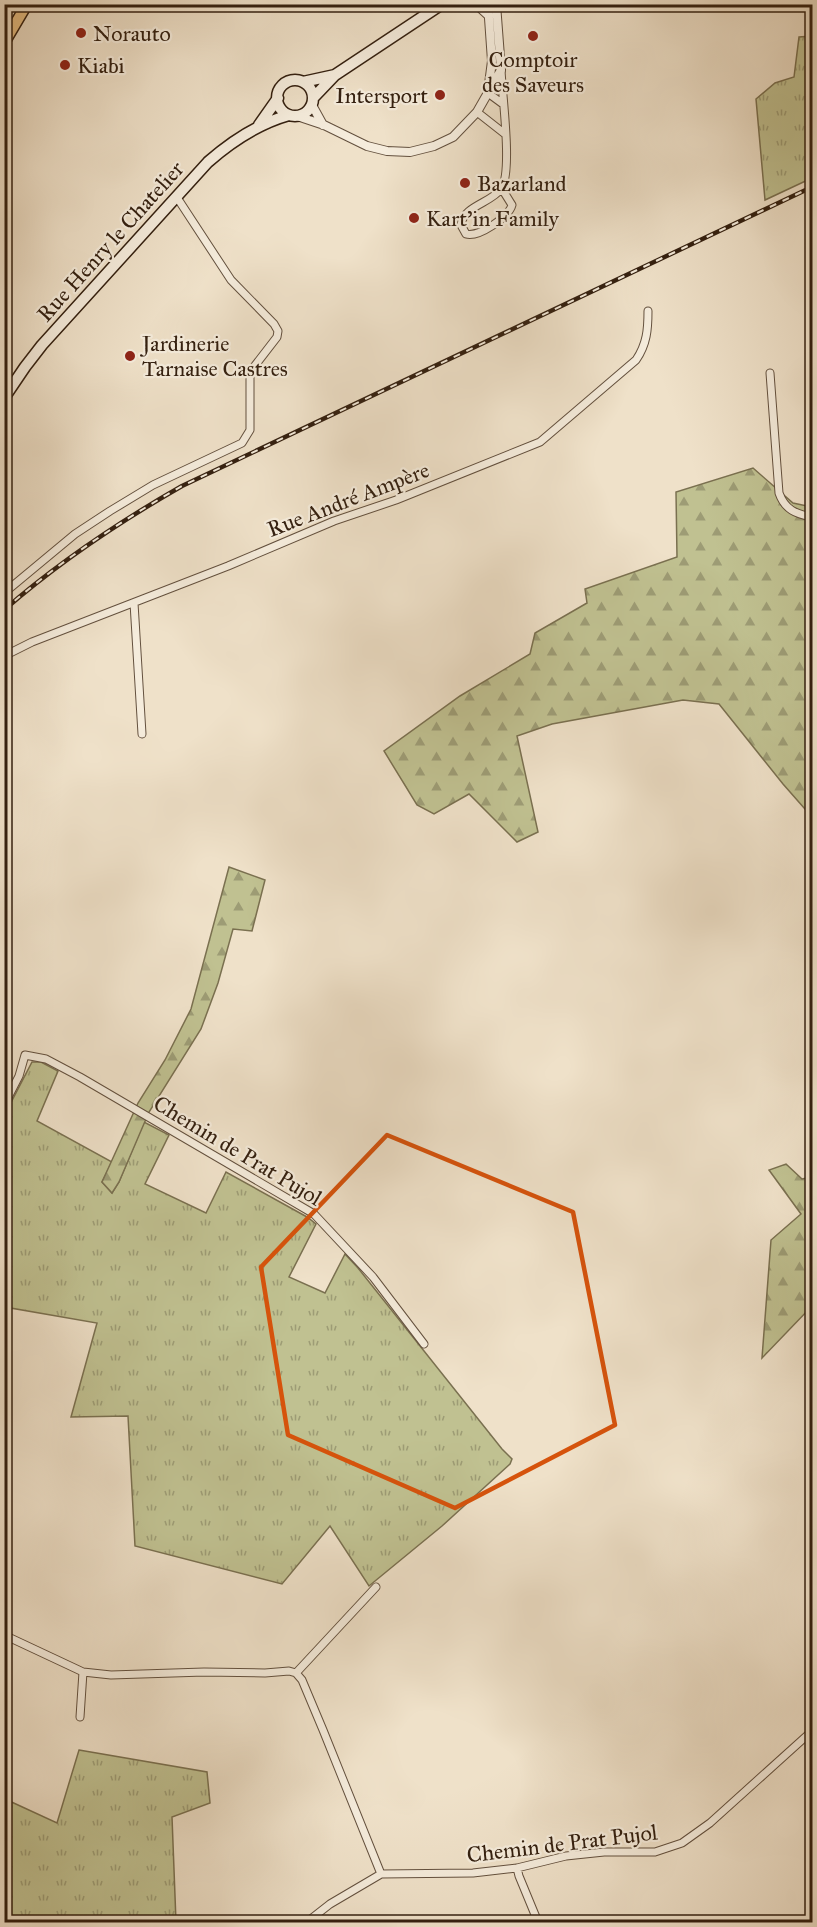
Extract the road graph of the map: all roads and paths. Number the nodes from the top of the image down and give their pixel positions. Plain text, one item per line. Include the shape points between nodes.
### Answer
1 (27, 4) edge
2 (442, 4) edge
3 (477, 4) edge
4 (494, 5) edge
5 (489, 16) junction
6 (4, 43) edge
7 (501, 70) junction
8 (335, 75) junction
9 (303, 82) junction
10 (488, 93) junction
11 (278, 98) junction
12 (313, 102) junction
13 (503, 104) junction
14 (477, 112) junction
15 (293, 115) junction
16 (259, 125) junction
17 (324, 125) junction
18 (505, 134) junction
19 (502, 189) junction
20 (176, 196) junction
21 (648, 311) dead end
22 (770, 373) dead end
23 (4, 398) edge
24 (813, 517) edge
25 (4, 593) edge
26 (134, 603) junction
27 (4, 656) edge
28 (142, 734) dead end
29 (4, 1105) edge
30 (424, 1344) dead end
31 (376, 1587) dead end
32 (4, 1635) edge
33 (83, 1672) junction
34 (296, 1673) junction
35 (80, 1717) dead end
36 (813, 1731) edge
37 (517, 1868) junction
38 (381, 1874) junction
39 (307, 1923) edge
40 (538, 1923) edge

1 - 6 main road
2 - 8 main road
3 - 5 street
4 - 5 street
4 - 7 street
5 - 10 street via 492,61
7 - 10 street
7 - 13 street
8 - 9 main road
8 - 12 main road
9 - 11 main road via 286,83
9 - 12 main road via 310,89
10 - 13 street
10 - 14 street
11 - 15 main road via 280,108
11 - 16 main road, Rue Henry le Chatelier
12 - 15 main road via 306,113
12 - 17 street
13 - 18 street
14 - 17 street via 453,137 410,152 367,146
14 - 18 street
15 - 16 main road, Rue Henry le Chatelier
15 - 17 street
16 - 20 main road, Rue Henry le Chatelier via 218,154
18 - 19 street via 507,163
19 - 19 street via 464,216 461,225 466,234 480,233 509,213 512,205
20 - 23 main road, Rue Henry le Chatelier via 42,345
20 - 25 street via 231,280 278,331 250,372 248,436 240,445 179,472 110,510
21 - 26 street, Rue André Ampère via 644,350 636,360 540,442
22 - 24 street via 779,493 791,511
26 - 27 street, Rue André Ampère
26 - 28 street
29 - 30 street, Chemin de Prat Pujol via 25,1055 46,1059 80,1077 314,1214 368,1271
31 - 34 street
32 - 33 street
33 - 34 street
33 - 35 street
34 - 38 street
36 - 37 street, Chemin de Prat Pujol via 682,1843 655,1852 567,1856
37 - 38 street, Chemin de Prat Pujol via 473,1873
37 - 40 street
38 - 39 street via 330,1904

